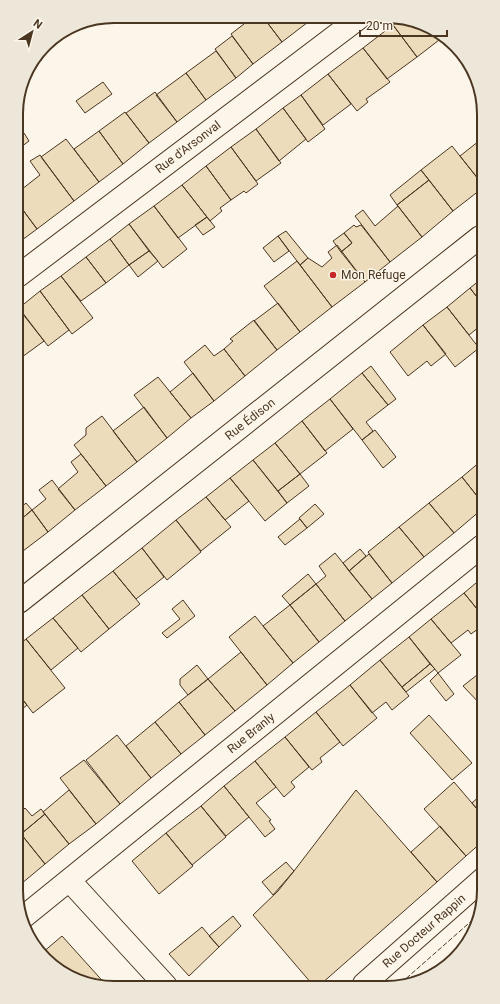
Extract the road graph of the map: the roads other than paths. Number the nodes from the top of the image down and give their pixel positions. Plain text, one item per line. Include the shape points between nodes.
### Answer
1 (352, 23) edge
2 (477, 239) edge
3 (23, 272) edge
4 (477, 550) edge
5 (23, 599) edge
6 (69, 880) junction
7 (477, 884) edge
8 (26, 915) edge
9 (161, 981) edge
10 (367, 981) edge

1 - 3 street, Rue d'Arsonval
2 - 5 street, Rue Édison
4 - 6 street, Rue Branly
6 - 8 street, Rue Branly
6 - 9 street
7 - 10 street, Rue Docteur Rappin

